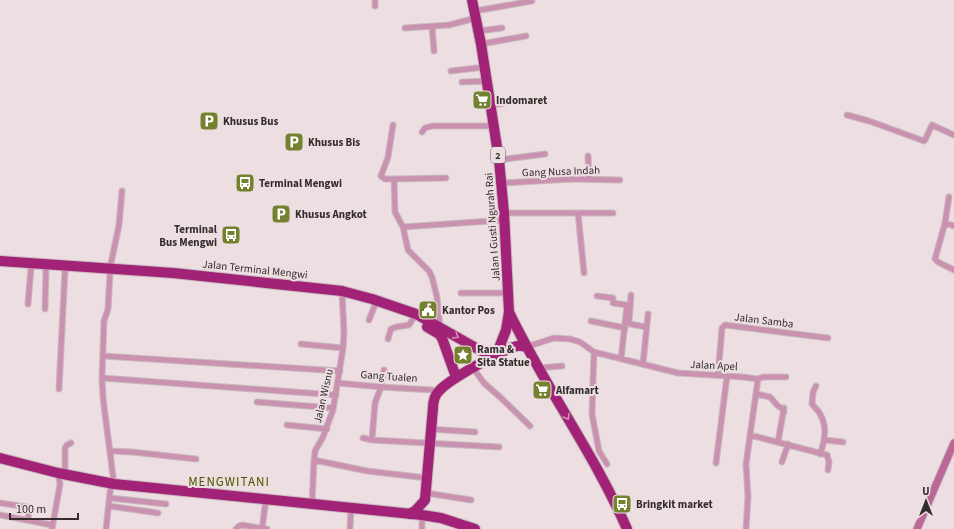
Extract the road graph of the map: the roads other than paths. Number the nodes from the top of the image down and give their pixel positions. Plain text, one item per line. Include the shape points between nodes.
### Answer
1 (375, 0) edge
2 (472, 0) edge
3 (532, 1) dead end
4 (375, 6) dead end
5 (475, 15) junction
6 (432, 27) junction
7 (404, 28) dead end
8 (502, 28) dead end
9 (479, 31) junction
10 (526, 36) dead end
11 (482, 44) junction
12 (434, 51) dead end
13 (485, 67) junction
14 (451, 71) dead end
15 (487, 81) junction
16 (462, 82) dead end
17 (518, 100) dead end
18 (491, 105) junction
19 (847, 115) dead end
20 (393, 126) dead end
21 (494, 126) junction
22 (422, 132) dead end
23 (954, 134) edge
24 (545, 154) dead end
25 (588, 156) dead end
26 (499, 160) junction
27 (394, 178) junction
28 (446, 178) dead end
29 (589, 179) junction
30 (620, 180) dead end
31 (502, 183) junction
32 (122, 191) dead end
33 (950, 196) dead end
34 (578, 213) junction
35 (613, 213) dead end
36 (504, 216) junction
37 (945, 223) junction
38 (954, 226) edge
39 (402, 228) junction
40 (0, 261) edge
41 (0, 266) edge
42 (30, 268) junction
43 (46, 269) junction
44 (65, 270) junction
45 (954, 270) edge
46 (110, 271) junction
47 (584, 274) dead end
48 (460, 293) dead end
49 (508, 293) junction
50 (342, 294) junction
51 (631, 295) dead end
52 (597, 296) dead end
53 (28, 304) dead end
54 (375, 305) junction
55 (45, 309) dead end
56 (509, 312) junction
57 (648, 314) dead end
58 (414, 317) junction
59 (369, 320) dead end
60 (591, 321) dead end
61 (440, 327) junction
62 (646, 327) junction
63 (625, 328) junction
64 (828, 338) dead end
65 (388, 339) dead end
66 (301, 344) dead end
67 (526, 347) junction
68 (343, 348) junction
69 (594, 352) junction
70 (103, 356) junction
71 (492, 357) junction
72 (620, 359) junction
73 (642, 364) junction
74 (562, 366) dead end
75 (473, 368) junction
76 (538, 368) junction
77 (384, 370) dead end
78 (340, 371) junction
79 (718, 375) junction
80 (727, 376) junction
81 (456, 377) junction
82 (786, 377) dead end
83 (102, 378) junction
84 (758, 379) junction
85 (338, 382) junction
86 (816, 386) dead end
87 (381, 387) junction
88 (59, 388) dead end
89 (438, 392) junction
90 (757, 394) junction
91 (336, 395) junction
92 (257, 402) dead end
93 (333, 408) junction
94 (287, 425) dead end
95 (530, 426) dead end
96 (326, 429) junction
97 (430, 429) junction
98 (475, 432) dead end
99 (750, 435) junction
100 (363, 438) dead end
101 (372, 440) junction
102 (825, 440) junction
103 (778, 442) junction
104 (844, 442) dead end
105 (71, 443) dead end
106 (954, 443) edge
107 (429, 444) junction
108 (788, 444) junction
109 (499, 447) dead end
110 (110, 451) junction
111 (818, 453) junction
112 (951, 457) edge
113 (0, 458) edge
114 (196, 459) dead end
115 (314, 460) junction
116 (782, 462) dead end
117 (716, 463) dead end
118 (607, 464) dead end
119 (828, 470) dead end
120 (429, 476) junction
121 (63, 477) junction
122 (113, 484) junction
123 (425, 497) junction
124 (110, 498) junction
125 (266, 499) junction
126 (471, 500) dead end
127 (0, 503) edge
128 (166, 504) dead end
129 (312, 504) junction
130 (109, 506) junction
131 (351, 508) junction
132 (158, 513) dead end
133 (409, 514) junction
134 (0, 515) edge
135 (422, 515) junction
136 (439, 518) junction
137 (28, 520) junction
138 (52, 527) edge
139 (106, 529) edge
140 (236, 529) edge
141 (263, 529) edge
142 (350, 529) edge
143 (422, 529) edge
144 (475, 529) edge
145 (627, 529) edge
146 (746, 529) edge
147 (917, 529) edge

1 - 4 street
2 - 5 highway, Jalan I Gusti Ngurah Rai / 2
3 - 5 street
5 - 6 street via 449,25
5 - 9 highway, Jalan I Gusti Ngurah Rai / 2
6 - 7 street
6 - 12 street
8 - 9 street
9 - 11 highway, Jalan I Gusti Ngurah Rai / 2
10 - 11 street
11 - 13 highway, Jalan I Gusti Ngurah Rai / 2
13 - 14 street
13 - 15 highway, Jalan I Gusti Ngurah Rai / 2
15 - 16 street
15 - 18 highway, Jalan I Gusti Ngurah Rai / 2
17 - 18 street
18 - 21 highway, Jalan I Gusti Ngurah Rai / 2
19 - 23 street via 924,140 932,125
20 - 27 street via 388,157 381,176 385,179
21 - 22 street via 432,126
21 - 26 highway, Jalan I Gusti Ngurah Rai / 2
24 - 26 street
25 - 29 street
26 - 31 highway, Jalan I Gusti Ngurah Rai / 2
27 - 28 street
27 - 39 street via 395,212
29 - 30 street, Gang Nusa Indah
29 - 31 street, Gang Nusa Indah
31 - 36 highway, Jalan I Gusti Ngurah Rai / 2
32 - 46 street via 119,225
33 - 37 street
34 - 35 street
34 - 36 street
34 - 47 street
36 - 39 street
36 - 49 highway, Jalan I Gusti Ngurah Rai / 2
37 - 38 street
37 - 45 street via 935,259
39 - 61 street via 408,250 432,277
40 - 46 highway, Jalan Terminal Mengwi
41 - 42 highway, Jalan Terminal Mengwi
42 - 43 highway, Jalan Terminal Mengwi
42 - 53 street
43 - 44 highway, Jalan Terminal Mengwi
43 - 55 street
44 - 46 highway, Jalan Terminal Mengwi
44 - 88 street
46 - 50 highway, Jalan Terminal Mengwi via 180,274
46 - 70 street
48 - 49 street
49 - 56 highway, Jalan I Gusti Ngurah Rai / 2
50 - 54 highway, Jalan Terminal Mengwi
50 - 58 highway, Jalan Terminal Mengwi via 379,301
50 - 68 street, Jalan Wisnu
51 - 62 street via 629,323
52 - 63 street via 613,298 613,303 627,305
54 - 58 highway, Jalan Terminal Mengwi
54 - 59 street
56 - 67 highway, 2
56 - 71 highway, 2 via 506,330 499,348
57 - 62 street
58 - 61 highway, Jalan Terminal Mengwi
58 - 65 street via 409,325 391,329
58 - 81 highway, Jalan Terminal Mengwi via 442,338
60 - 63 street
61 -> 71 highway, Jalan Terminal Mengwi
62 - 73 street
63 - 72 street
64 - 79 street, Jalan Samba via 724,325
66 - 68 street
67 - 69 street, Jalan Apel via 554,338 568,339 576,340
67 - 71 highway via 512,348
67 - 76 highway, 2
68 - 78 street, Jalan Wisnu
69 - 72 street, Jalan Apel
69 - 118 street via 592,414 599,451
70 - 78 street
70 - 83 street
71 - 75 highway, 2
72 - 73 street, Jalan Apel
73 - 79 street, Jalan Apel via 678,373
74 - 76 street
75 - 81 highway, 2
75 - 95 street via 484,383
76 -> 145 highway, 2 via 595,466
77 - 87 street
78 - 85 street, Jalan Wisnu
79 - 80 street, Jalan Apel
80 - 84 street, Jalan Apel
80 - 117 street
81 - 89 highway, 2
82 - 84 street, Jalan Apel
83 - 91 street
83 - 110 street
84 - 90 street
85 - 87 street, Gang Tualen
85 - 91 street, Jalan Wisnu
86 - 102 street via 812,404 820,413
87 - 89 street, Gang Tualen via 418,388
87 - 101 street via 375,403
89 - 97 highway via 434,400
90 - 99 street
90 - 103 street via 770,397 784,410
91 - 93 street, Jalan Wisnu
92 - 93 street
93 - 96 street, Jalan Wisnu
94 - 96 street
96 - 115 street, Jalan Wisnu via 315,451
97 - 98 street
97 - 107 highway
99 - 103 street
99 - 146 street via 746,464
100 - 101 street
101 - 107 street
102 - 104 street
102 - 111 street
103 - 108 street
105 - 121 street via 65,448
106 - 112 street
107 - 109 street
107 - 120 highway
108 - 111 street
108 - 116 street
110 - 114 street
110 - 122 street
111 - 119 street via 827,456
112 - 147 street
113 - 121 highway
115 - 120 street via 367,471
115 - 129 street, Jalan Wisnu
120 - 123 highway
121 - 122 highway
121 - 138 street
122 - 124 street
122 - 125 highway
123 - 126 street
123 - 133 highway
123 - 136 highway via 431,510
124 - 128 street
124 - 130 street
125 - 129 highway
125 - 141 street
127 - 137 street via 27,507
129 - 131 highway
130 - 132 street
130 - 139 street
131 - 133 highway
131 - 142 street
133 - 135 highway
134 - 137 street
135 - 136 highway
135 - 143 street
136 - 144 highway
137 - 138 street
140 - 141 street via 242,525

